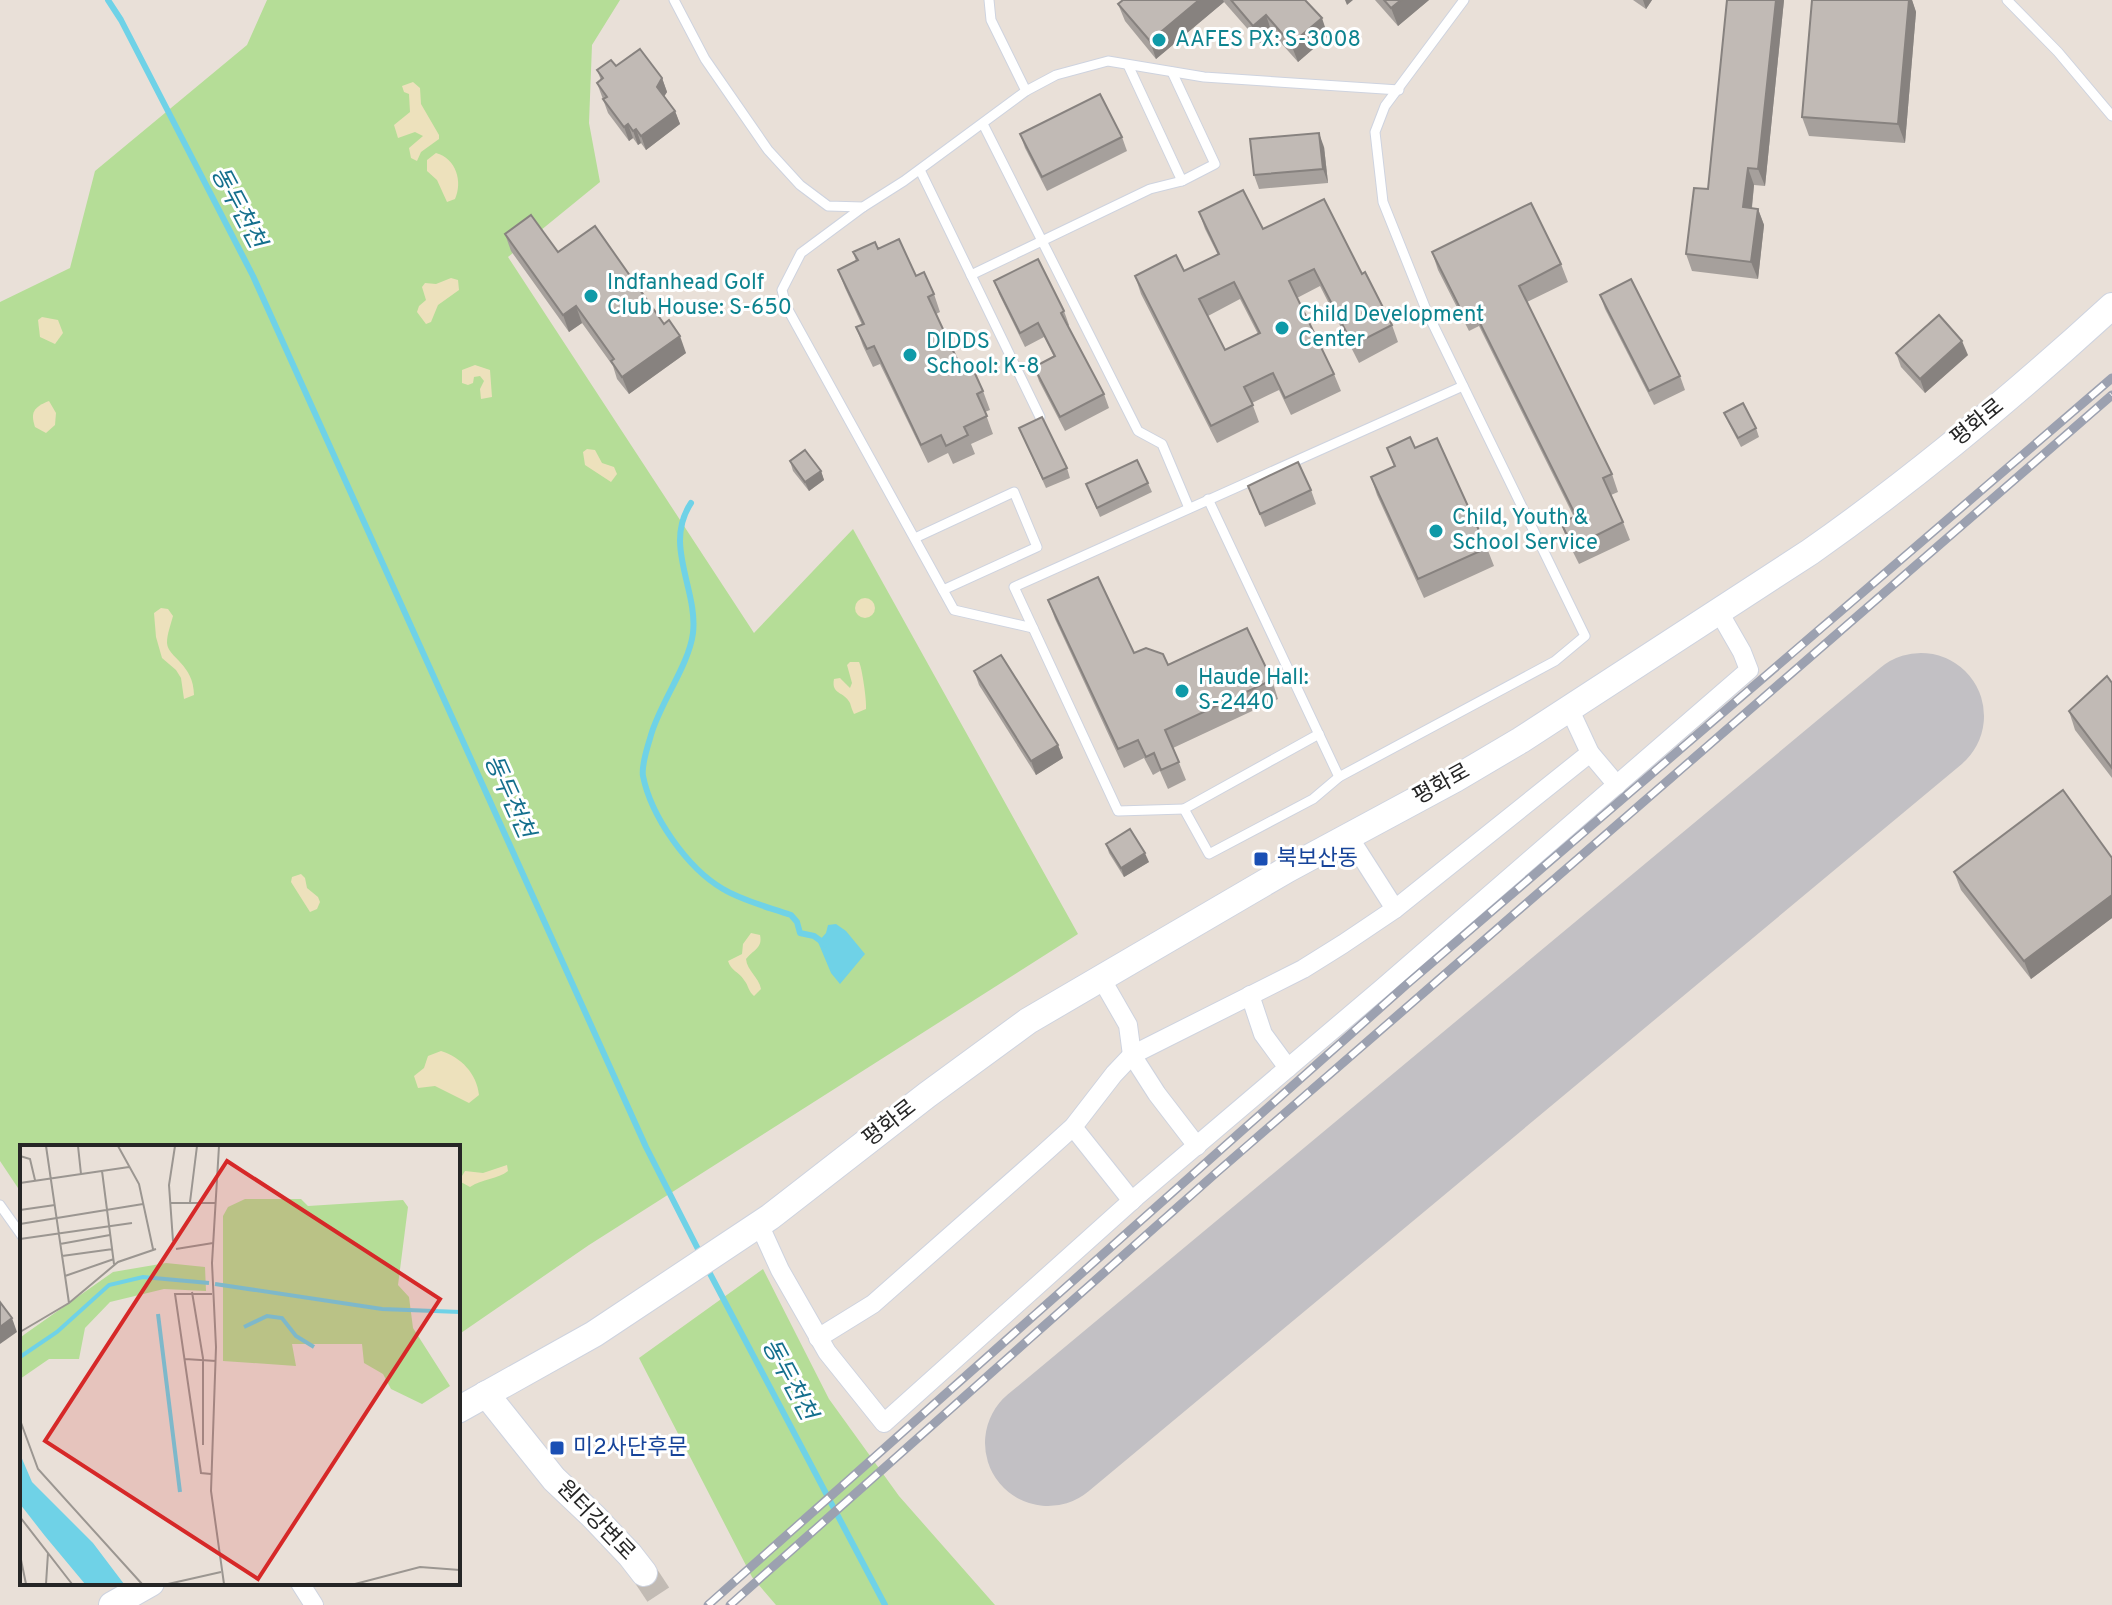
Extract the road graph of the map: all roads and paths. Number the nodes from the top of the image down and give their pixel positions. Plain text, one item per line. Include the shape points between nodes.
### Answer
1 (674, 0) edge
2 (989, 0) edge
3 (1464, 0) edge
4 (2007, 0) edge
5 (1128, 65) junction
6 (1172, 72) junction
7 (1399, 90) junction
8 (1026, 91) junction
9 (2112, 116) edge
10 (983, 124) junction
11 (920, 170) junction
12 (1182, 181) junction
13 (863, 207) junction
14 (1043, 242) junction
15 (971, 275) junction
16 (2112, 306) edge
17 (1463, 386) junction
18 (1040, 417) edge
19 (1208, 499) junction
20 (1189, 508) junction
21 (915, 538) junction
22 (943, 590) junction
23 (1719, 612) junction
24 (1033, 628) junction
25 (1569, 708) junction
26 (1319, 734) junction
27 (1590, 753) junction
28 (1339, 777) junction
29 (1617, 785) junction
30 (1184, 809) junction
31 (1349, 837) junction
32 (1395, 909) junction
33 (1101, 978) junction
34 (1250, 995) junction
35 (1132, 1055) junction
36 (1288, 1068) junction
37 (1073, 1127) junction
38 (1197, 1146) junction
39 (1132, 1201) junction
40 (0, 1205) edge
41 (754, 1227) junction
42 (20, 1233) edge
43 (818, 1338) junction
44 (486, 1394) junction
45 (460, 1409) edge
46 (644, 1573) tunnel mouth
47 (147, 1585) edge
48 (301, 1585) edge
49 (112, 1605) edge
50 (314, 1605) edge

1 - 13 lane via 705,59 768,150 828,206
2 - 8 lane via 991,20
3 - 7 lane
4 - 9 lane
5 - 6 lane
5 - 8 lane via 1108,61 1056,75
5 - 12 lane
6 - 7 lane
6 - 12 lane via 1215,164
7 - 17 lane via 1385,106 1375,132 1383,202
8 - 10 lane
10 - 11 lane
10 - 14 lane
11 - 13 lane
11 - 15 lane
12 - 14 lane via 1150,189
13 - 21 lane via 801,253 782,290 786,306
14 - 15 lane
14 - 20 lane via 1138,431 1162,444
15 - 18 lane
16 - 23 main road, 평화로 via 2037,375 1880,501
17 - 19 lane
17 - 28 lane via 1585,636 1555,661
19 - 20 lane
19 - 26 lane
20 - 24 lane via 1014,587
21 - 22 lane
21 - 22 lane via 1014,492 1037,547
22 - 24 lane via 954,610
23 - 25 main road, 평화로
23 - 29 street via 1749,670
24 - 30 lane via 1118,811
25 - 27 street
25 - 31 main road, 평화로
26 - 28 lane
26 - 30 lane
27 - 29 street
27 - 32 street
28 - 30 lane via 1313,799 1209,854
29 - 36 street
31 - 32 street
31 - 33 main road, 평화로
32 - 34 street via 1303,969
33 - 35 street via 1128,1025
33 - 41 main road, 평화로 via 1028,1021
34 - 35 street
34 - 36 street via 1263,1034
35 - 37 street
35 - 38 street
36 - 38 street
37 - 39 street
37 - 43 street via 873,1304
38 - 39 street
39 - 43 street via 884,1423
40 - 42 lane
41 - 43 street
41 - 44 main road, 평화로 via 617,1318
44 - 45 main road
44 - 46 main road, 원터강변로 via 554,1479
47 - 49 main road
48 - 50 street

